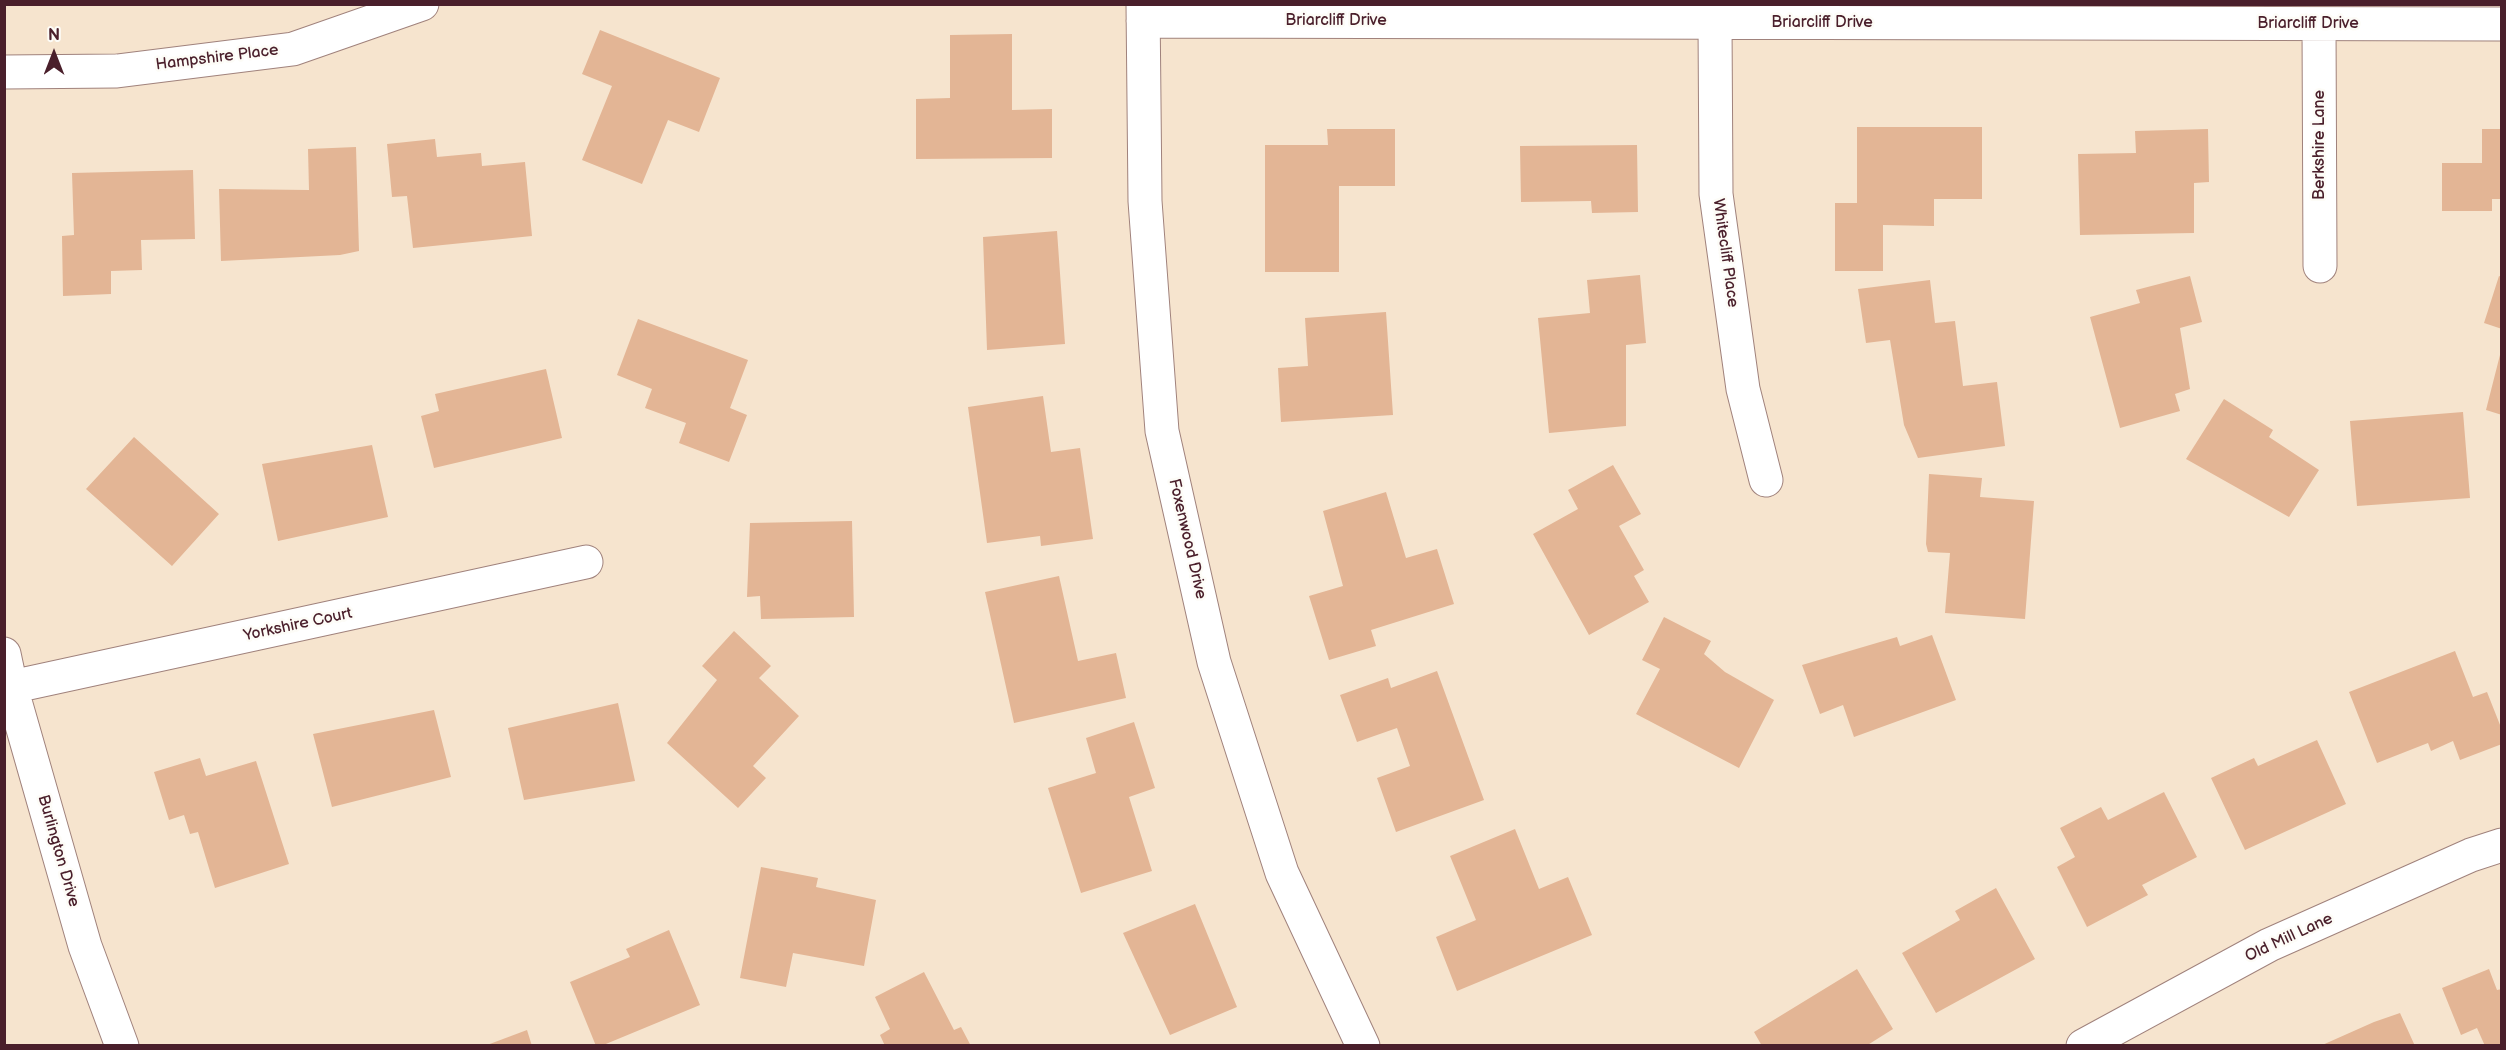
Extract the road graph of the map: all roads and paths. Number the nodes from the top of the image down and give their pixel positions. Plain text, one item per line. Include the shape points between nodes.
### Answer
1 (422, 4) edge
2 (1143, 13) edge
3 (1715, 22) junction
4 (2319, 24) junction
5 (2502, 24) edge
6 (4, 72) edge
7 (2320, 266) dead end
8 (1766, 480) dead end
9 (586, 562) dead end
10 (4, 654) edge
11 (11, 687) junction
12 (2502, 845) edge
13 (122, 1046) edge
14 (1363, 1046) edge
15 (2084, 1046) edge

1 - 6 street, Hampshire Place via 293,49 117,71
2 - 3 street, Briarcliff Drive
2 - 14 street, Foxenwood Drive via 1145,201 1162,430 1214,662 1282,873
3 - 4 street, Briarcliff Drive
3 - 8 street, Whitecliff Place via 1716,194 1743,389
4 - 5 street, Briarcliff Drive
4 - 7 street, Berkshire Lane
9 - 11 street, Yorkshire Court
10 - 11 street, Burlington Drive
11 - 13 street, Burlington Drive via 85,946
12 - 15 street, Old Mill Lane via 2471,855 2269,945

